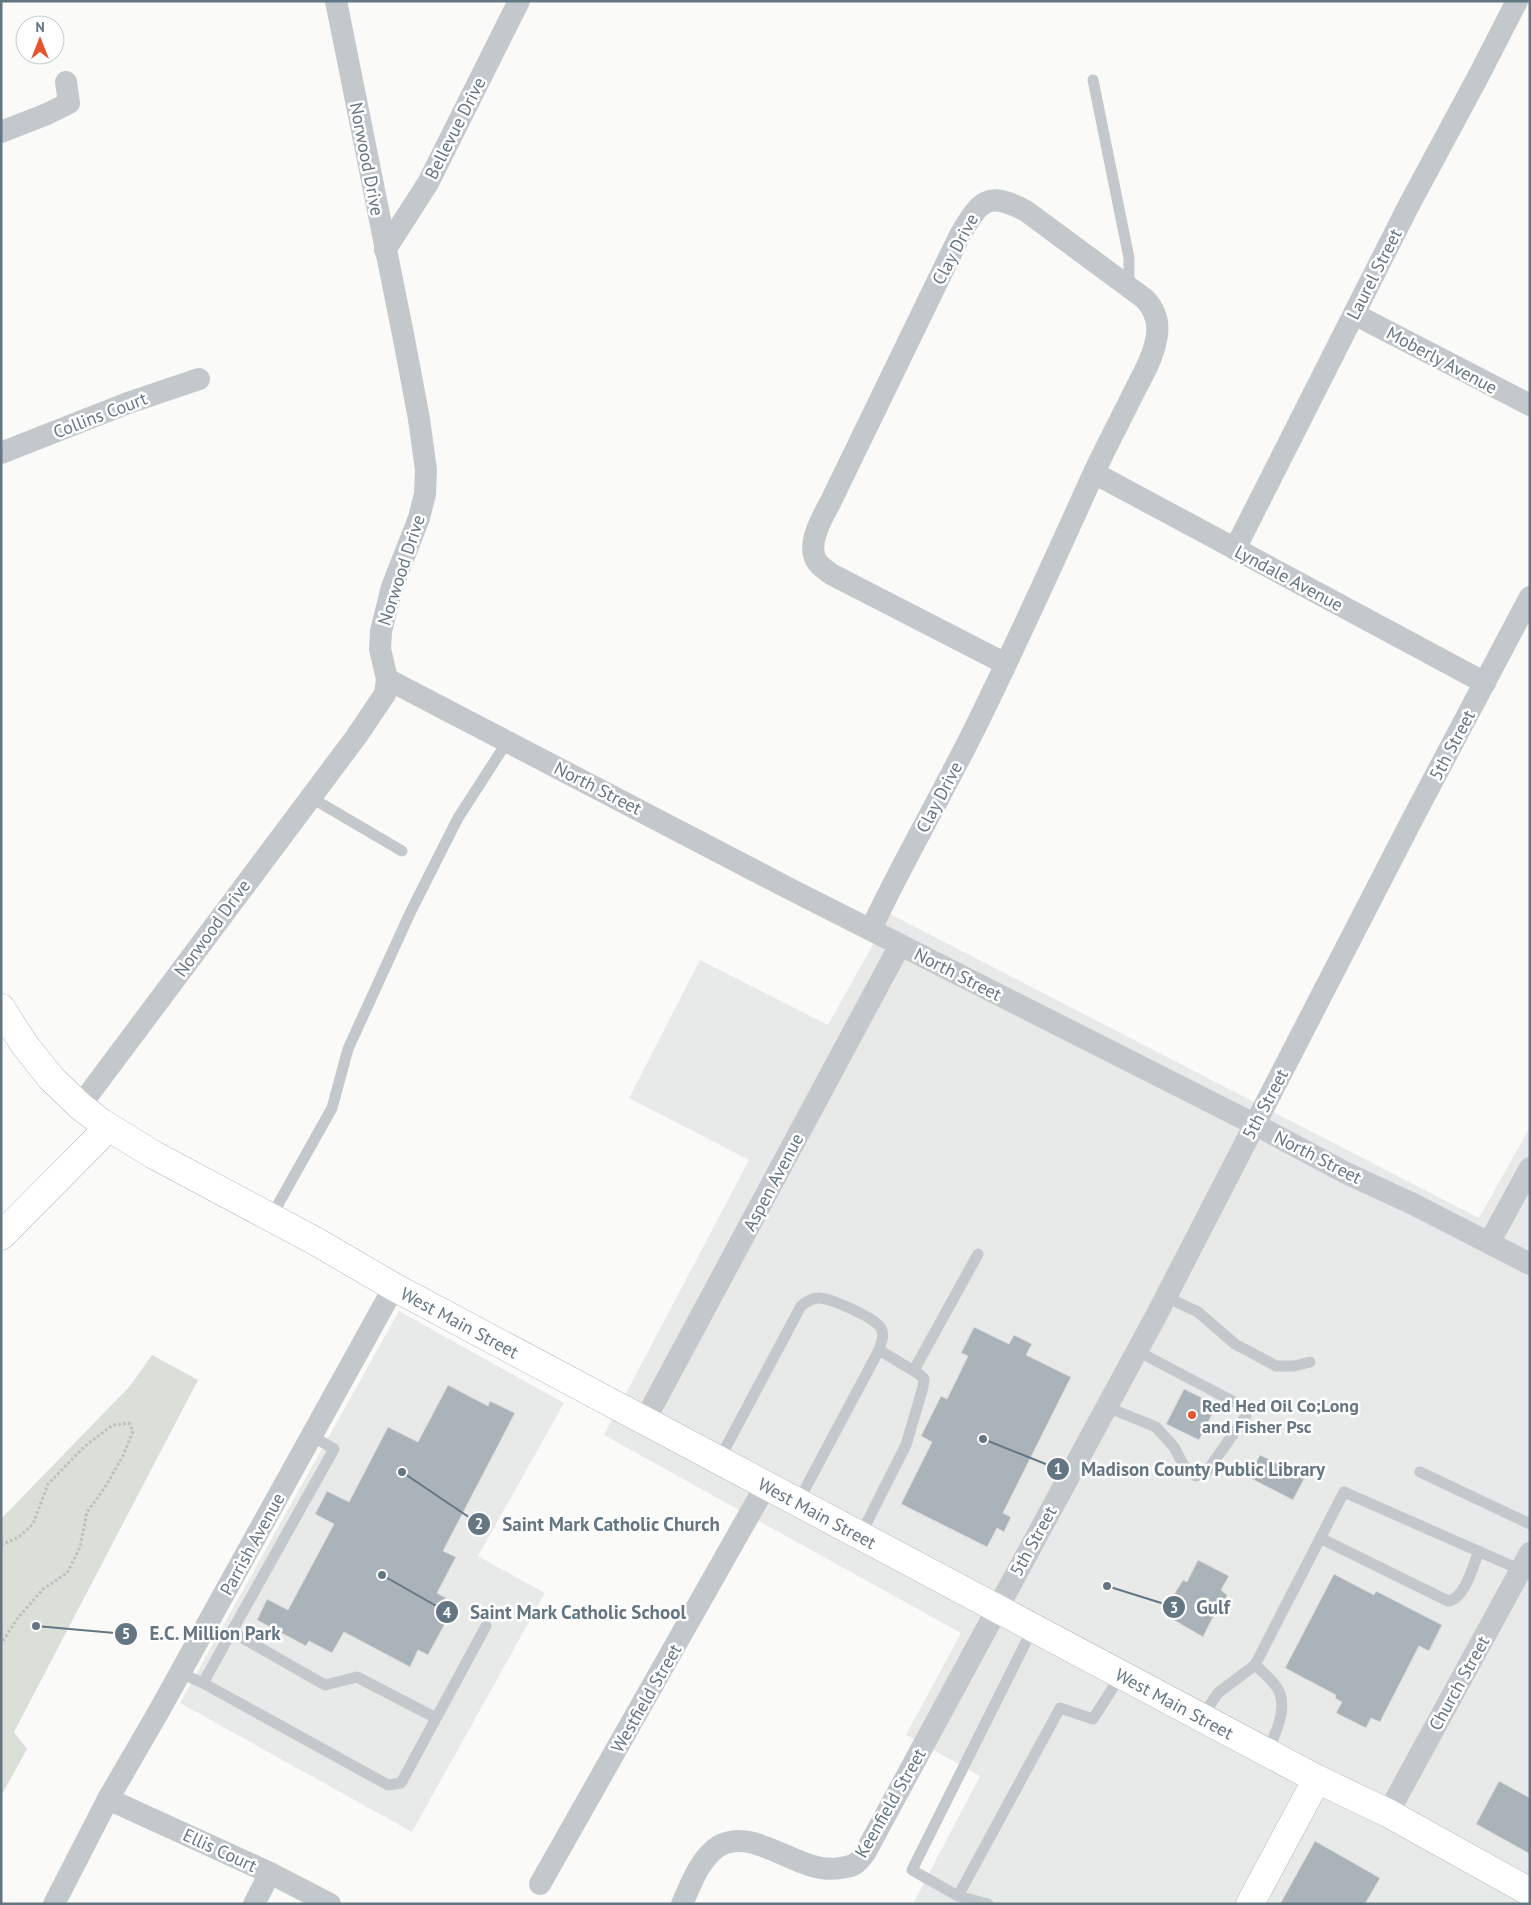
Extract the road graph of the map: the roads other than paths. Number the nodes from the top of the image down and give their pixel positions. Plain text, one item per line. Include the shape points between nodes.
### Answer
1 (336, 1) edge
2 (519, 1) edge
3 (1517, 1) edge
4 (1093, 80) dead end
5 (66, 82) dead end
6 (1, 132) edge
7 (385, 250) junction
8 (1129, 286) junction
9 (1354, 314) junction
10 (199, 379) dead end
11 (1530, 406) edge
12 (1, 453) edge
13 (1094, 473) junction
14 (1235, 549) junction
15 (1530, 597) edge
16 (1006, 664) junction
17 (387, 679) junction
18 (1485, 683) junction
19 (508, 742) junction
20 (310, 797) junction
21 (402, 851) dead end
22 (871, 930) junction
23 (900, 945) junction
24 (1, 1008) edge
25 (80, 1106) junction
26 (1254, 1124) junction
27 (108, 1128) junction
28 (1530, 1168) edge
29 (270, 1217) junction
30 (1, 1236) edge
31 (1489, 1243) junction
32 (978, 1254) dead end
33 (1530, 1264) edge
34 (394, 1288) junction
35 (1166, 1297) junction
36 (879, 1350) junction
37 (1137, 1351) junction
38 (1310, 1362) dead end
39 (914, 1370) junction
40 (1107, 1407) junction
41 (645, 1420) junction
42 (312, 1436) junction
43 (719, 1460) junction
44 (1420, 1472) dead end
45 (766, 1485) junction
46 (798, 1502) junction
47 (1530, 1524) edge
48 (860, 1536) junction
49 (1320, 1538) junction
50 (1479, 1551) junction
51 (1526, 1562) edge
52 (997, 1608) junction
53 (486, 1626) dead end
54 (1034, 1628) junction
55 (232, 1632) junction
56 (1255, 1665) junction
57 (180, 1673) junction
58 (1121, 1675) junction
59 (203, 1683) junction
60 (436, 1718) junction
61 (1202, 1718) junction
62 (1267, 1753) junction
63 (1317, 1779) junction
64 (108, 1799) junction
65 (1388, 1813) junction
66 (270, 1873) junction
67 (540, 1884) dead end
68 (1530, 1892) edge
69 (958, 1896) junction
70 (54, 1904) edge
71 (254, 1904) edge
72 (330, 1904) edge
73 (682, 1904) edge
74 (988, 1904) edge
75 (1250, 1904) edge

1 - 7 street, Norwood Drive
2 - 7 street, Bellevue Drive via 428,183
3 - 9 street, Laurel Street
4 - 8 lane via 1127,248
5 - 6 street via 69,103
7 - 17 street, Norwood Drive via 426,470 419,518 392,587 381,631 380,648
8 - 13 street, Clay Drive via 1155,312 1156,342
8 - 16 street, Clay Drive via 1045,223 1010,202 995,200 975,209 830,503 813,544 816,560 831,574
9 - 11 street, Moberly Avenue
9 - 14 street, Laurel Street
10 - 12 street, Collins Court
13 - 14 street, Lyndale Avenue
13 - 16 street, Clay Drive
14 - 18 street, Lyndale Avenue
15 - 18 street, 5th Street
16 - 22 street, Clay Drive
17 - 19 street, North Street
17 - 20 street, Norwood Drive via 385,694 378,707
18 - 26 street, 5th Street
19 - 22 street, North Street
19 - 29 lane via 458,818 411,911 348,1049 332,1108
20 - 21 lane
20 - 25 street, Norwood Drive
22 - 23 street, North Street
23 - 26 street, North Street
23 - 41 street, Aspen Avenue
24 - 25 main road, West Main Street via 24,1044
25 - 27 main road, West Main Street
26 - 31 street, North Street
26 - 35 street, 5th Street
27 - 29 main road, West Main Street
27 - 30 main road
28 - 31 street
29 - 34 main road, West Main Street
31 - 33 street, North Street
32 - 39 lane
34 - 41 main road, West Main Street
34 - 42 street, Parrish Avenue
35 - 37 street, 5th Street
35 - 38 lane via 1198,1312 1235,1344 1276,1366
36 - 39 lane
36 - 43 lane via 883,1338 881,1328 871,1319 829,1299 818,1298 801,1306
36 - 46 lane
37 - 40 street, 5th Street
37 - 40 lane via 1228,1397 1242,1406 1246,1416 1205,1474 1196,1476 1184,1466 1174,1447 1156,1427
39 - 48 lane via 924,1379 906,1446
40 - 52 street, 5th Street
41 - 43 main road, West Main Street
42 - 55 lane via 334,1449
42 - 57 street, Parrish Avenue
43 - 45 main road, West Main Street
44 - 47 lane
45 - 46 main road, West Main Street
45 - 67 street, Westfield Street
46 - 48 main road, West Main Street
48 - 52 main road, West Main Street
49 - 50 lane via 1344,1492
49 - 50 lane via 1448,1601 1461,1595
49 - 56 lane
50 - 51 lane
51 - 65 street, Church Street
52 - 54 main road, West Main Street
52 - 73 street, Keenfield Street via 865,1853 855,1864 834,1870 815,1868 749,1841 734,1841 719,1846 705,1859
53 - 60 lane
54 - 58 main road, West Main Street
54 - 69 lane via 912,1870
55 - 59 lane
55 - 60 lane via 325,1685 357,1676
56 - 61 lane via 1218,1693
56 - 62 lane via 1277,1686 1281,1700 1281,1716
57 - 59 lane
57 - 64 street, Parrish Avenue
58 - 61 main road, West Main Street
58 - 69 lane via 1093,1719 1060,1708
59 - 60 lane via 388,1785 401,1783
61 - 62 main road, West Main Street
62 - 63 main road, West Main Street
63 - 65 main road, West Main Street
63 - 75 main road
64 - 66 street, Ellis Court
64 - 70 street, Parrish Avenue
65 - 68 main road, West Main Street
66 - 71 street
66 - 72 street, Ellis Court
69 - 74 lane

